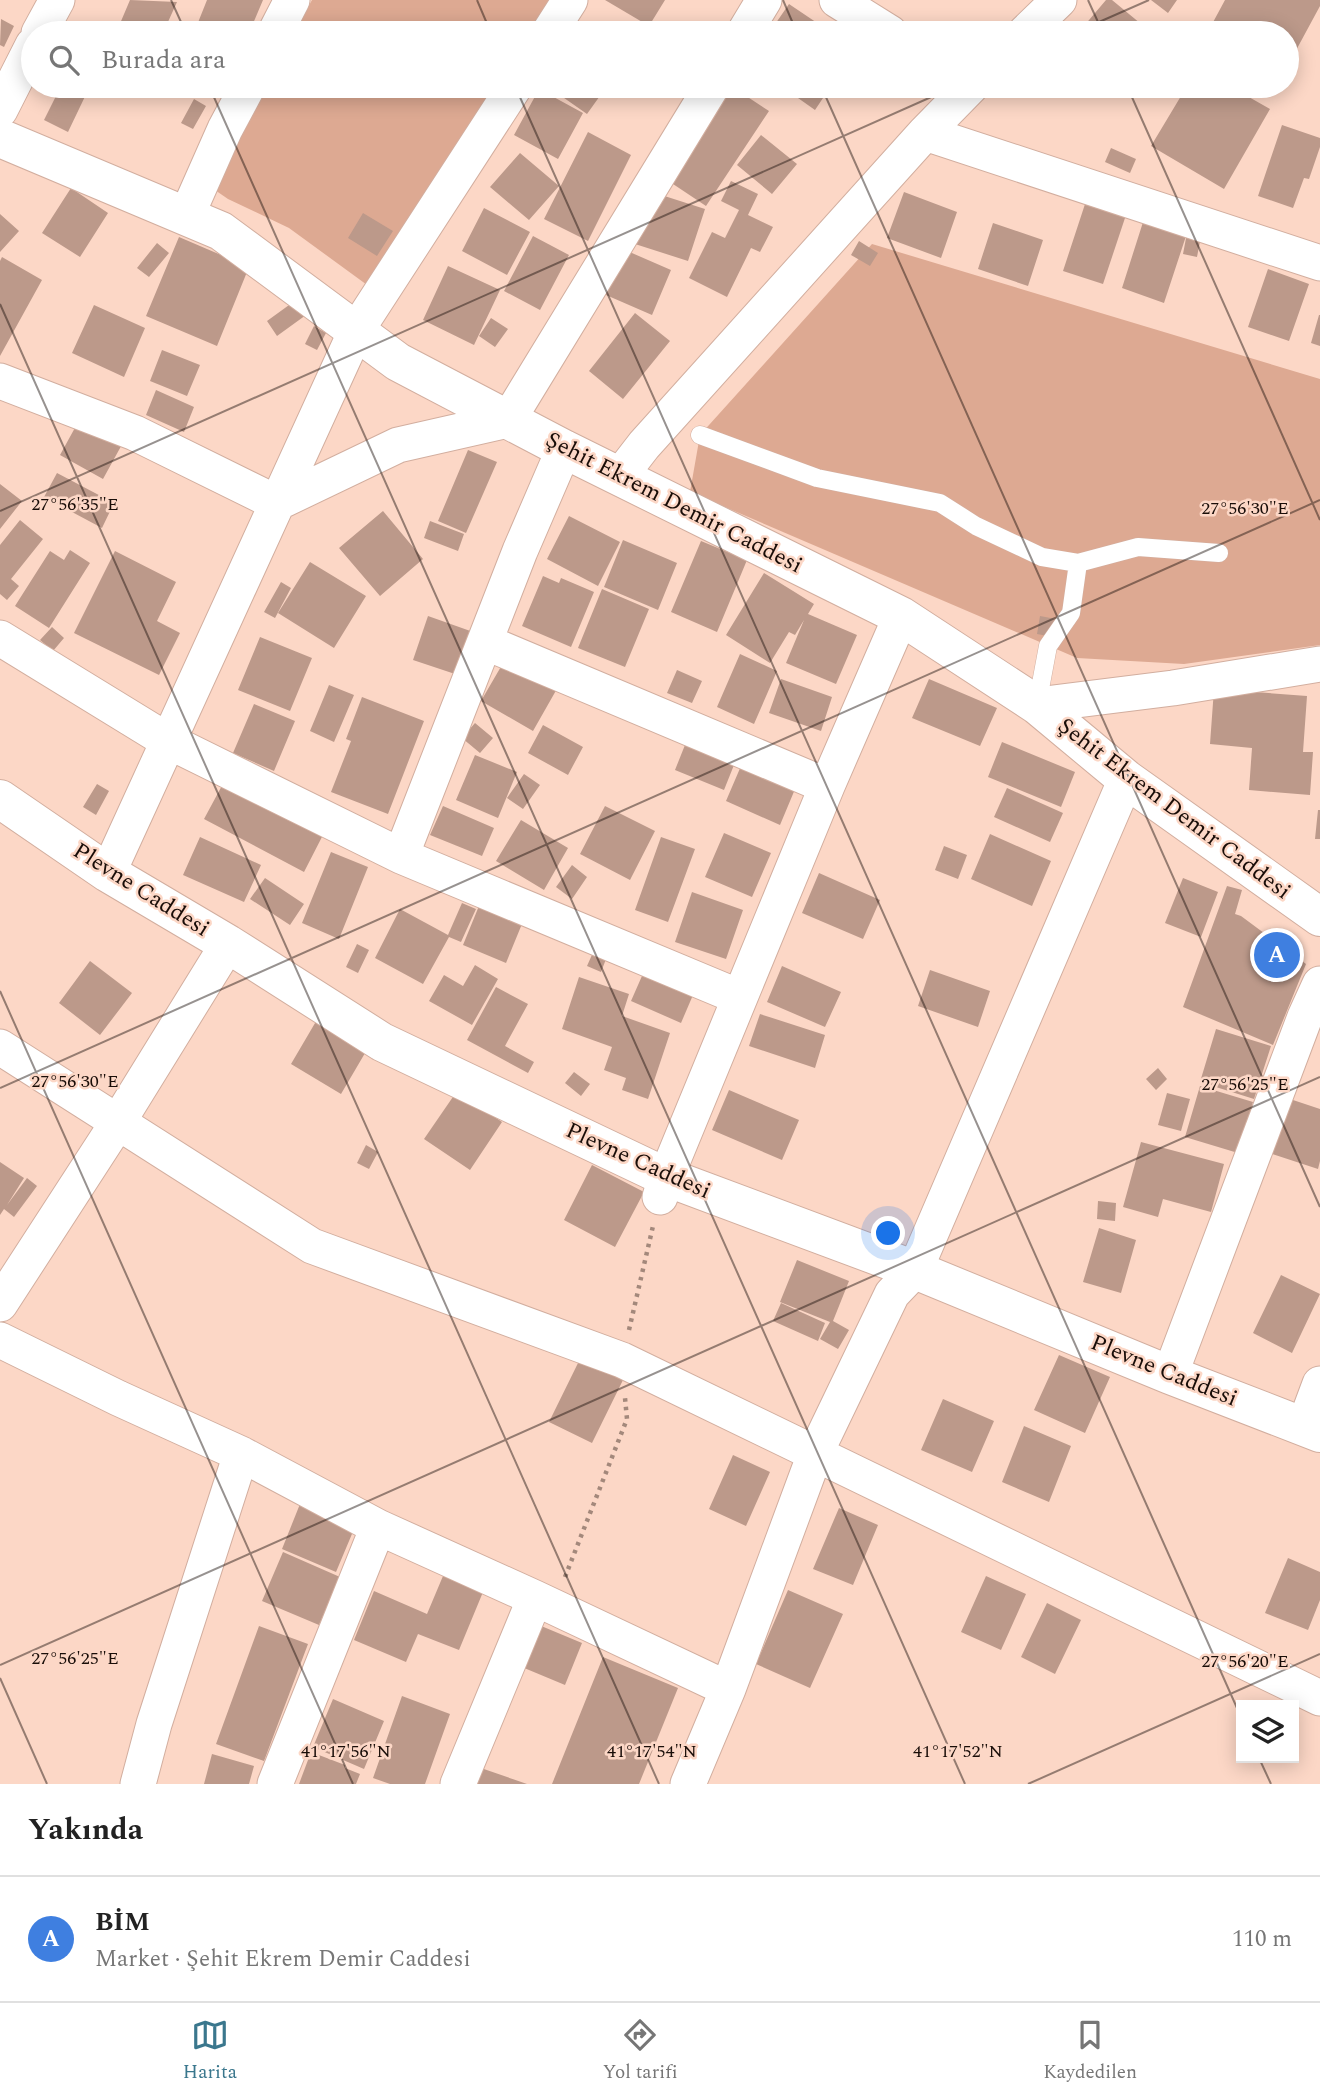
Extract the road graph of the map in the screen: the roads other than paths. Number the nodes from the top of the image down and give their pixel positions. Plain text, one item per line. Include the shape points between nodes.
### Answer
1 (57, 0) edge
2 (292, 0) edge
3 (570, 0) edge
4 (764, 0) edge
5 (837, 0) edge
6 (1059, 0) edge
7 (46, 21) edge
8 (281, 21) edge
9 (557, 21) edge
10 (751, 21) edge
11 (871, 21) edge
12 (1037, 21) edge
13 (21, 69) edge
14 (242, 98) edge
15 (507, 98) edge
16 (705, 98) edge
17 (958, 98) edge
18 (960, 98) edge
19 (0, 110) edge
20 (925, 133) junction
21 (0, 138) edge
22 (968, 147) junction
23 (186, 217) junction
24 (1320, 263) edge
25 (356, 331) junction
26 (2, 386) edge
27 (508, 419) junction
28 (700, 435) dead end
29 (564, 449) junction
30 (620, 477) junction
31 (277, 503) junction
32 (1219, 553) dead end
33 (1078, 563) junction
34 (901, 616) junction
35 (0, 638) edge
36 (485, 642) junction
37 (1320, 664) edge
38 (1037, 705) junction
39 (168, 741) junction
40 (1126, 779) junction
41 (827, 786) junction
42 (0, 799) edge
43 (401, 856) junction
44 (108, 873) junction
45 (1320, 917) edge
46 (228, 944) junction
47 (1320, 984) edge
48 (739, 997) junction
49 (0, 1047) edge
50 (118, 1122) junction
51 (663, 1187) junction
52 (915, 1270) junction
53 (0, 1304) edge
54 (0, 1340) edge
55 (1170, 1375) junction
56 (1320, 1384) edge
57 (1312, 1430) edge
58 (241, 1454) junction
59 (815, 1454) junction
60 (378, 1527) junction
61 (546, 1603) junction
62 (728, 1689) junction
63 (1320, 1698) edge
64 (138, 1784) edge
65 (275, 1784) edge
66 (458, 1784) edge
67 (688, 1784) edge

1 - 7 street
2 - 8 street
3 - 9 street
4 - 10 street
5 - 11 street
6 - 12 street
13 - 19 street
14 - 23 street
15 - 25 street
16 - 27 street
17 - 20 street
18 - 22 street
20 - 22 street
20 - 30 street
21 - 23 street, Şehit Ekrem Demir Caddesi
22 - 24 street
23 - 25 street, Şehit Ekrem Demir Caddesi via 221,232
25 - 27 street, Şehit Ekrem Demir Caddesi via 398,362
25 - 31 street
26 - 31 street via 135,433
27 - 29 street, Şehit Ekrem Demir Caddesi
27 - 31 street via 398,445
28 - 33 lane via 817,478 940,503 1042,557
29 - 30 street, Şehit Ekrem Demir Caddesi
29 - 36 street
30 - 34 street, Şehit Ekrem Demir Caddesi
31 - 39 street
32 - 33 lane via 1138,547
33 - 38 lane via 1071,613 1048,646
34 - 38 street, Şehit Ekrem Demir Caddesi
34 - 41 street
35 - 39 street
36 - 41 street
36 - 43 street
37 - 38 street
38 - 40 street, Şehit Ekrem Demir Caddesi
39 - 43 street
39 - 44 street
40 - 45 street, Şehit Ekrem Demir Caddesi
40 - 52 street
41 - 48 street
42 - 44 street, Plevne Caddesi
43 - 48 street
44 - 46 street, Plevne Caddesi
46 - 50 street
46 - 51 street, Plevne Caddesi via 382,1042
47 - 55 street
48 - 51 street
49 - 50 street
50 - 53 street
50 - 59 street via 312,1246 622,1360
51 - 52 street, Plevne Caddesi
52 - 55 street, Plevne Caddesi
52 - 59 street via 892,1294
54 - 58 street
55 - 57 street, Plevne Caddesi
56 - 57 street
58 - 60 street
58 - 64 street
59 - 62 street
59 - 63 street
60 - 61 street
60 - 65 street
61 - 62 street
61 - 66 street
62 - 67 street

